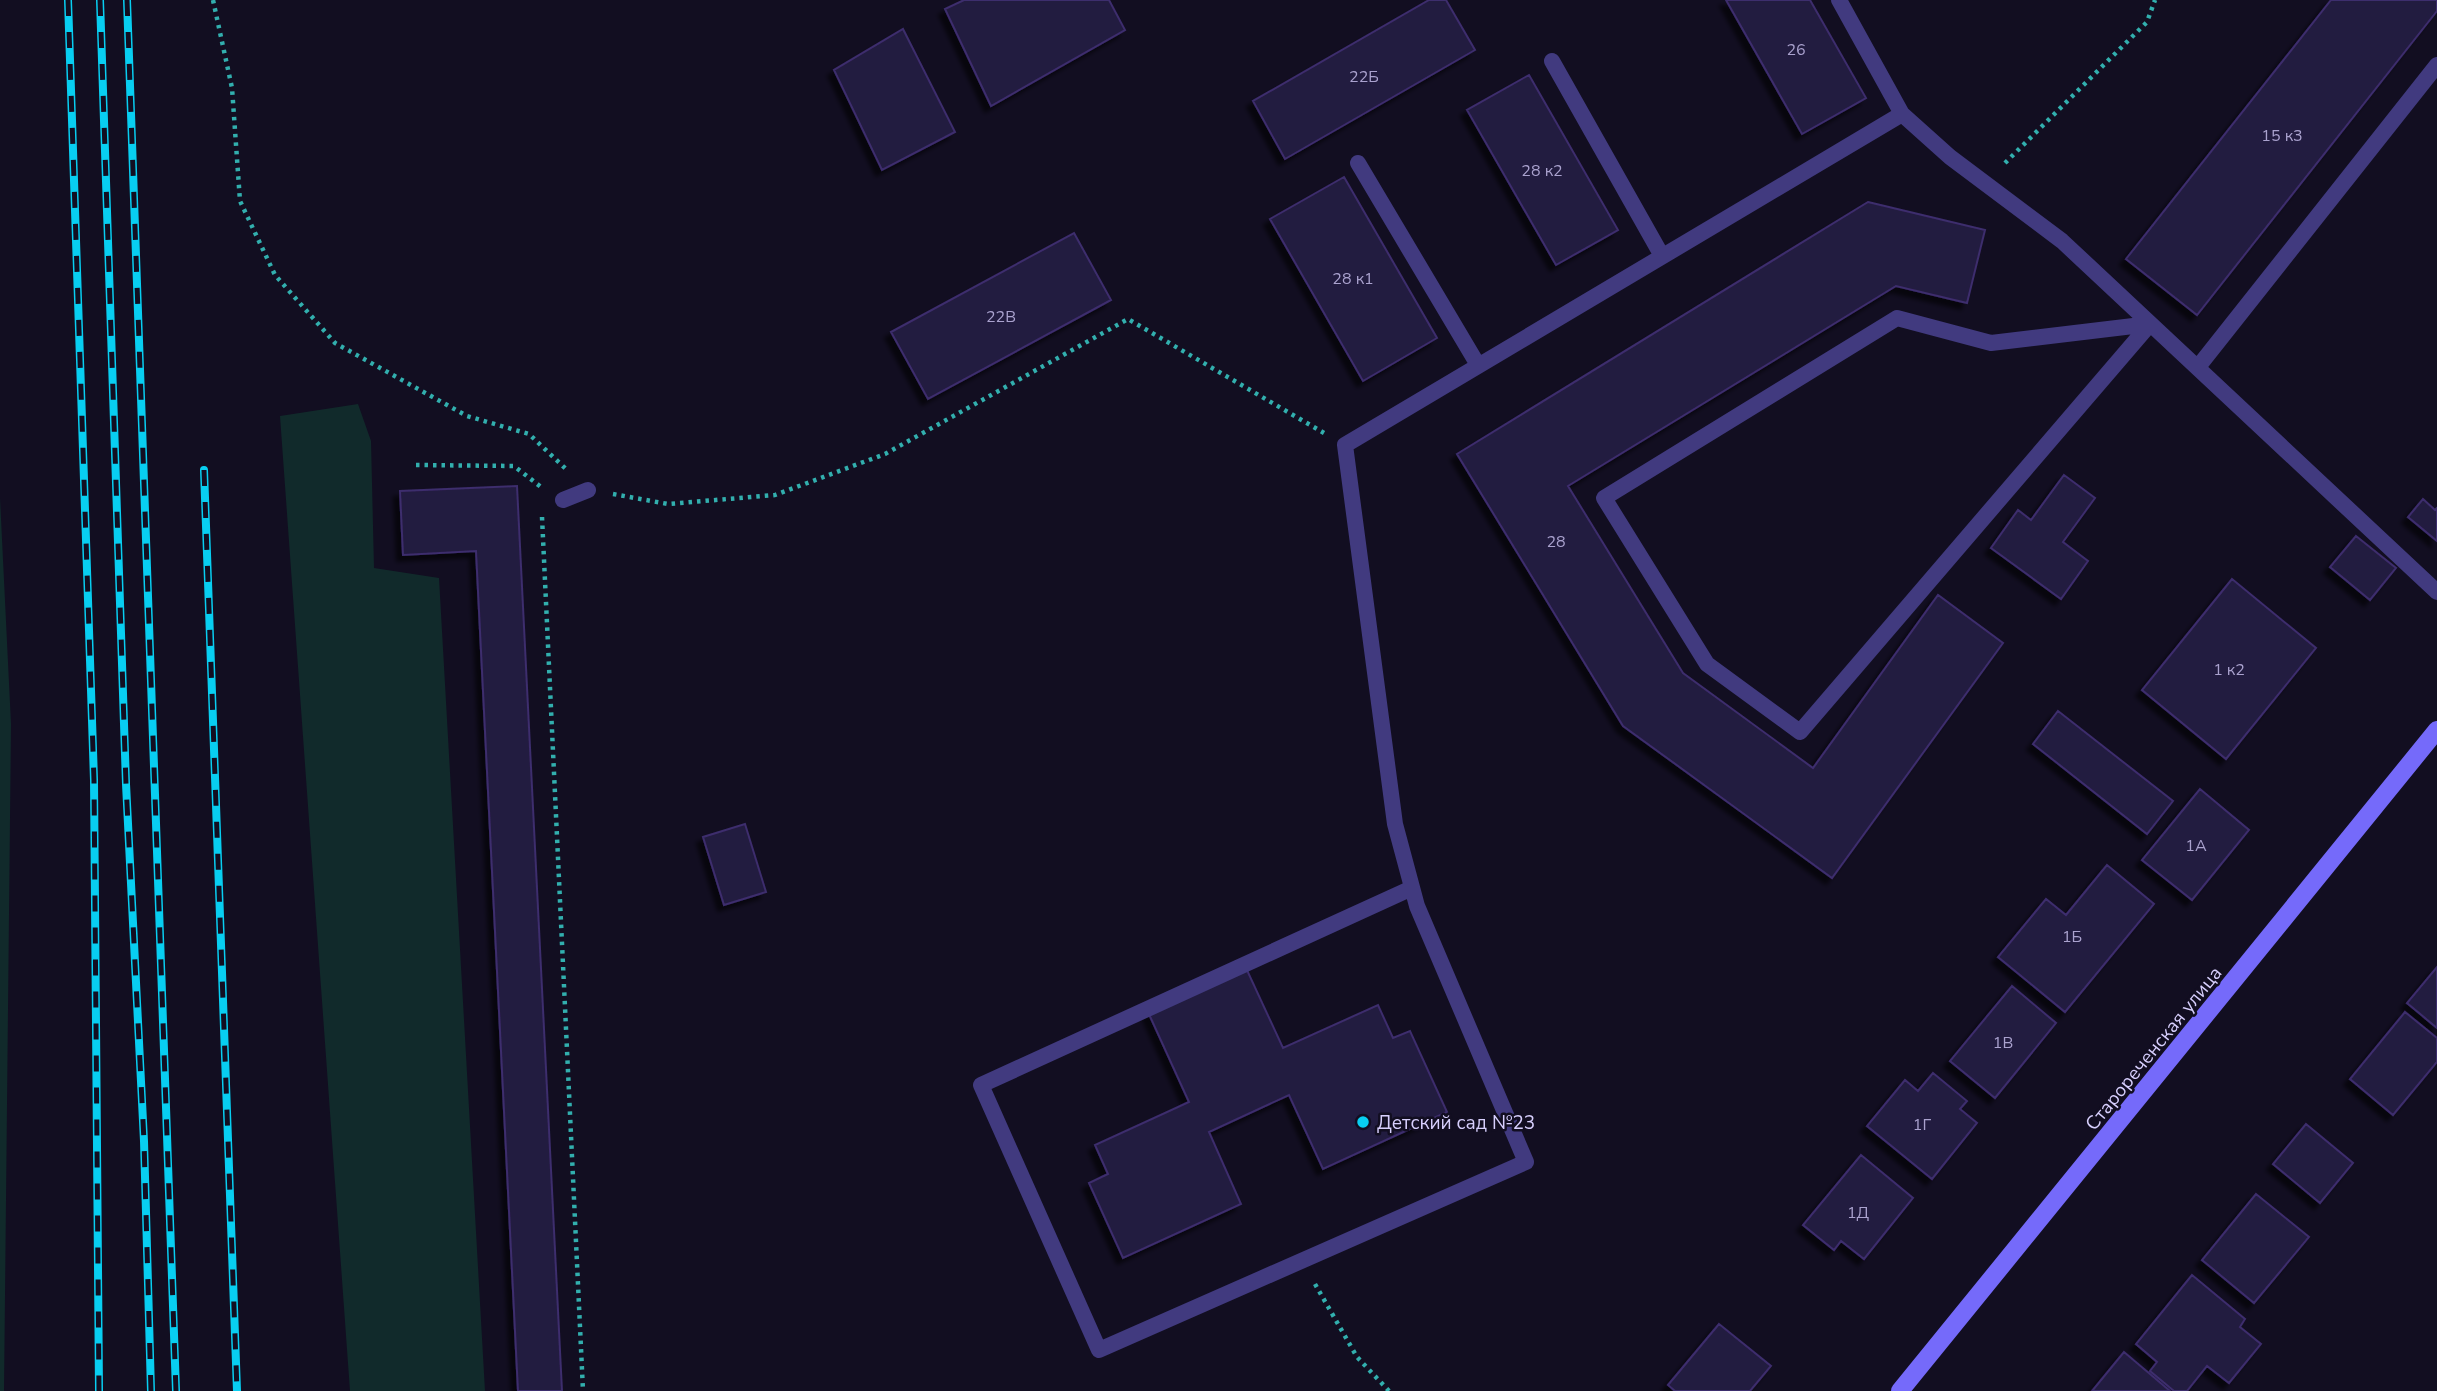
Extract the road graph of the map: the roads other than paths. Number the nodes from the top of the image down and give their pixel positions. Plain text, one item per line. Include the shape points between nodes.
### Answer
1 (1839, 0) edge
2 (1552, 61) dead end
3 (2437, 65) edge
4 (1902, 114) junction
5 (1358, 163) dead end
6 (1662, 256) junction
7 (2150, 324) junction
8 (1478, 365) junction
9 (2198, 367) junction
10 (588, 490) road end
11 (563, 500) dead end
12 (2437, 592) edge
13 (2437, 730) edge
14 (1412, 888) junction
15 (1900, 1391) edge

1 - 4 lane
2 - 6 lane
3 - 9 lane
4 - 6 lane
4 - 7 lane via 2062,241
5 - 8 lane
6 - 8 lane
7 - 7 lane via 1800,732 1707,664 1604,498 1897,318 1992,343
7 - 9 lane
8 - 14 lane via 1345,445 1395,824
9 - 12 lane
10 - 11 lane
13 - 15 street, Старореченская улица
14 - 14 lane via 1526,1162 1099,1350 981,1085

